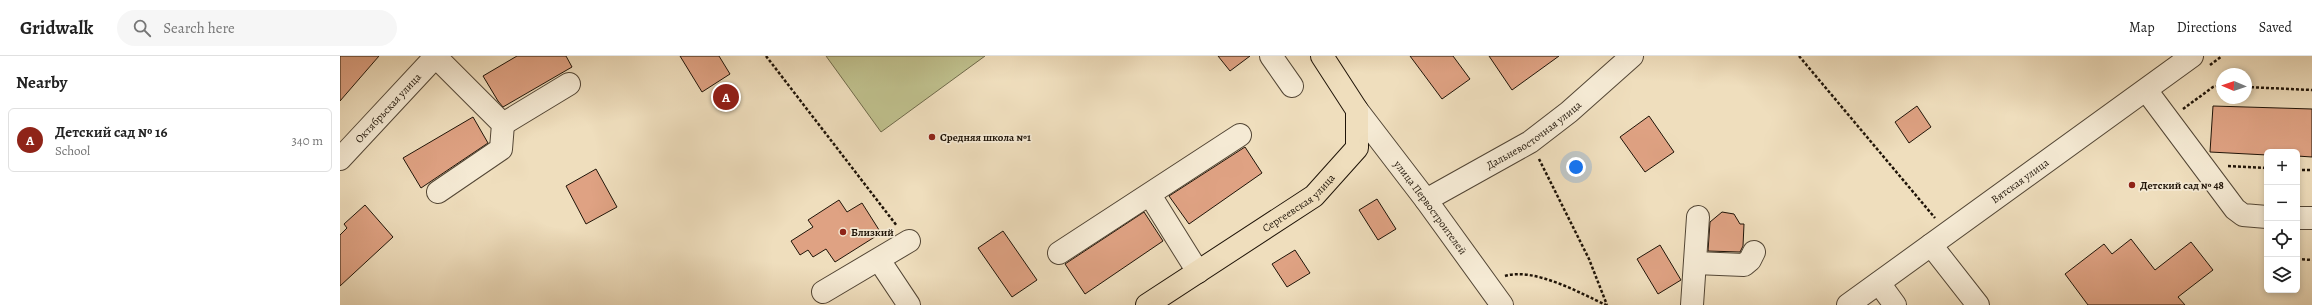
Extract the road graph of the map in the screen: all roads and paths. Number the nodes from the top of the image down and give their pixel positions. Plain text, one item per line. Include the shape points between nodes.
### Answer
1 (435, 56) edge
2 (766, 56) edge
3 (1271, 56) edge
4 (1322, 56) edge
5 (1632, 56) edge
6 (1799, 56) edge
7 (2192, 56) edge
8 (569, 84) dead end
9 (1292, 86) dead end
10 (2216, 86) edge
11 (2252, 87) edge
12 (2146, 90) junction
13 (2312, 90) edge
14 (1357, 110) junction
15 (2168, 120) junction
16 (503, 124) junction
17 (1240, 136) dead end
18 (1530, 142) junction
19 (340, 159) edge
20 (2202, 165) junction
21 (2264, 168) edge
22 (2300, 170) edge
23 (2312, 170) edge
24 (438, 192) dead end
25 (1150, 194) junction
26 (1426, 200) junction
27 (1698, 217) dead end
28 (2264, 217) edge
29 (2300, 218) edge
30 (2312, 218) edge
31 (1940, 239) junction
32 (909, 241) joint
33 (1754, 252) dead end
34 (1059, 253) dead end
35 (2300, 259) edge
36 (879, 260) junction
37 (2312, 260) edge
38 (1694, 263) junction
39 (1198, 272) junction
40 (1485, 283) junction
41 (1879, 283) junction
42 (823, 292) dead end
43 (909, 305) edge
44 (1147, 305) edge
45 (1502, 305) edge
46 (1607, 305) edge
47 (1692, 305) edge
48 (1848, 305) edge
49 (1895, 305) edge
50 (1978, 305) edge

1 - 16 street
1 - 19 street, Октябрьская улица
2 - 32 path
3 - 9 street
4 - 14 main road
5 - 18 street, Дальневосточная улица via 1569,112
6 - 31 path
7 - 12 street, Вятская улица
8 - 16 street
10 - 15 path
11 - 13 path
12 - 15 street
12 - 31 street, Вятская улица
14 - 26 street, улица Первостроителей
14 - 39 main road, Сергеевская улица via 1357,148 1314,196
15 - 20 street
16 - 24 street via 501,149
17 - 25 street
18 - 26 street, Дальневосточная улица
18 - 46 path via 1589,259
20 - 21 path
20 - 28 street via 2238,213
22 - 23 path
25 - 34 street
25 - 39 street
26 - 40 street, улица Первостроителей
27 - 38 street
29 - 30 street
31 - 41 street, Вятская улица
31 - 50 street
32 - 36 street
33 - 38 street via 1744,265
35 - 37 path
36 - 42 street
36 - 43 street
38 - 47 street
39 - 44 main road, Сергеевская улица
40 - 45 street, улица Первостроителей
40 - 46 path via 1509,275 1540,278
41 - 48 street, Вятская улица
41 - 49 street

